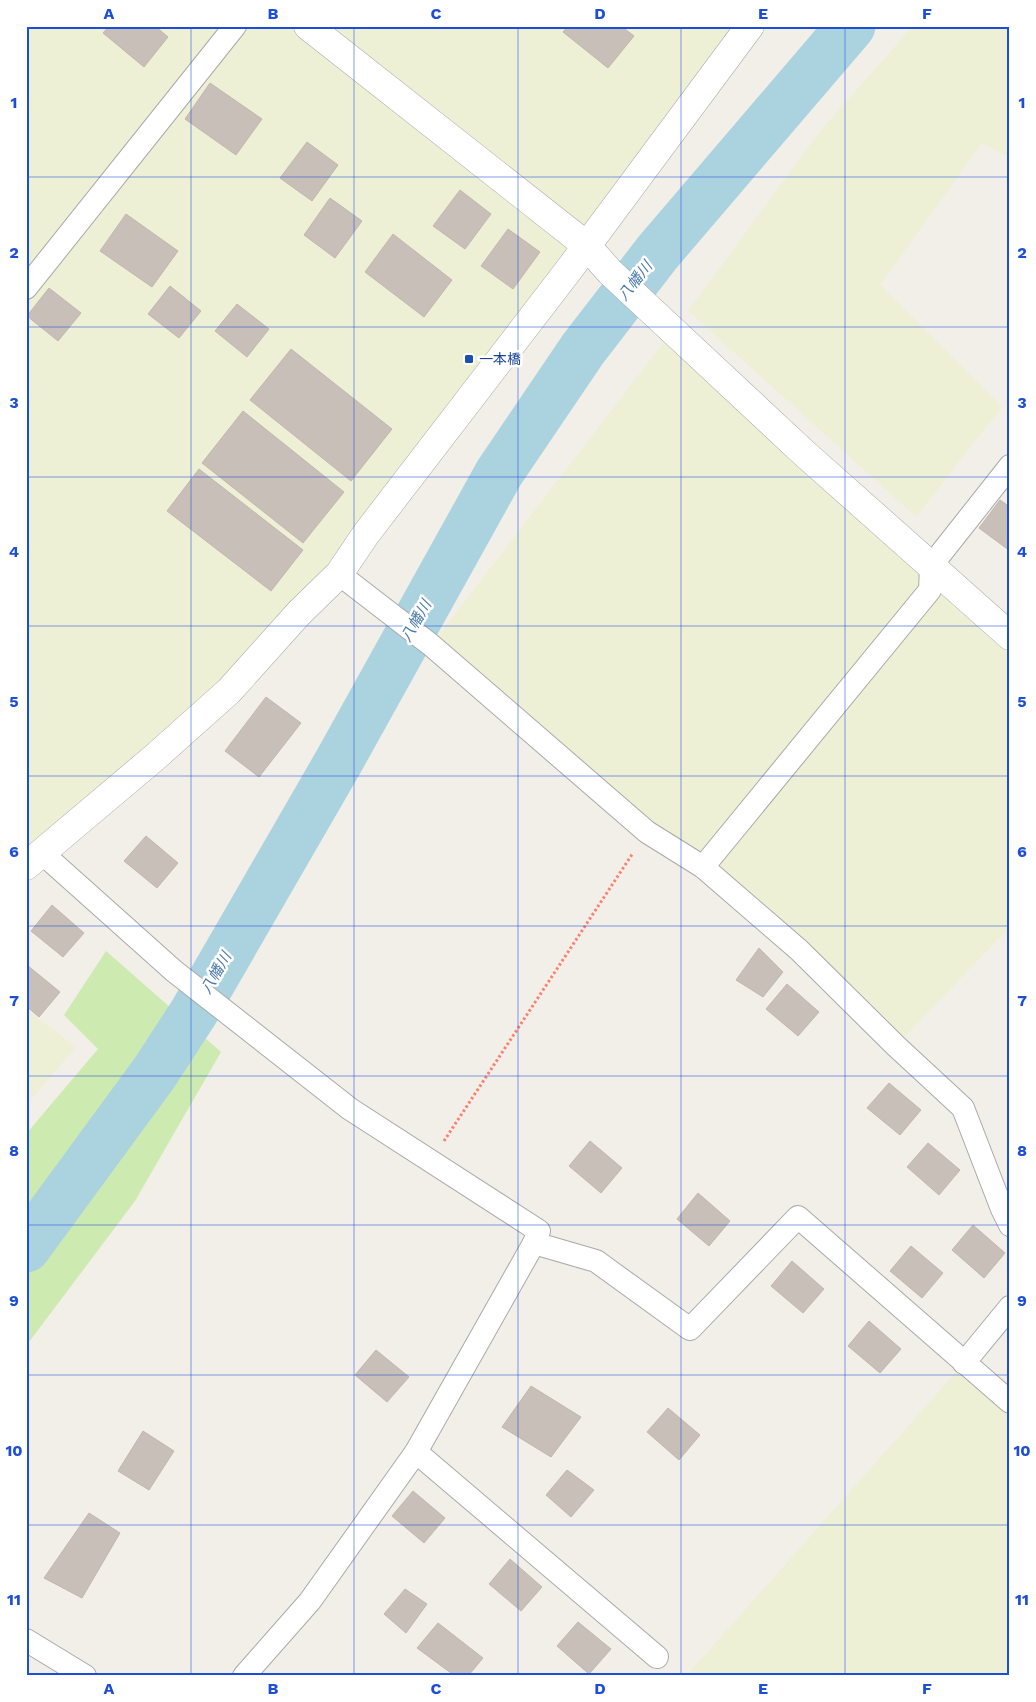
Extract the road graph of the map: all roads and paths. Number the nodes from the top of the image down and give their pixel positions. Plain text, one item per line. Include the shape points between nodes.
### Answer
1 (235, 26) edge
2 (308, 26) edge
3 (750, 26) edge
4 (586, 245) junction
5 (26, 288) edge
6 (1010, 466) edge
7 (931, 566) junction
8 (339, 574) junction
9 (1010, 636) edge
10 (647, 832) junction
11 (34, 860) edge
12 (703, 867) junction
13 (430, 1162) junction
14 (1010, 1225) edge
15 (534, 1243) junction
16 (1010, 1307) edge
17 (964, 1363) junction
18 (1010, 1402) edge
19 (416, 1452) junction
20 (26, 1640) edge
21 (657, 1657) dead end
22 (85, 1676) edge
23 (244, 1676) edge

1 - 5 street
2 - 4 street
3 - 4 street
4 - 7 street via 610,272 804,453
4 - 8 street
6 - 7 street
7 - 9 street
7 - 12 street via 930,590
8 - 10 street via 430,645
8 - 11 street via 229,691
10 - 12 street
10 - 13 path
11 - 13 street via 350,1110
12 - 14 street via 799,950 963,1108
13 - 15 street via 539,1231
15 - 17 street via 596,1261 690,1329 798,1217
15 - 19 street
16 - 17 street
17 - 18 street
19 - 21 street
19 - 23 street via 310,1601
20 - 22 street

